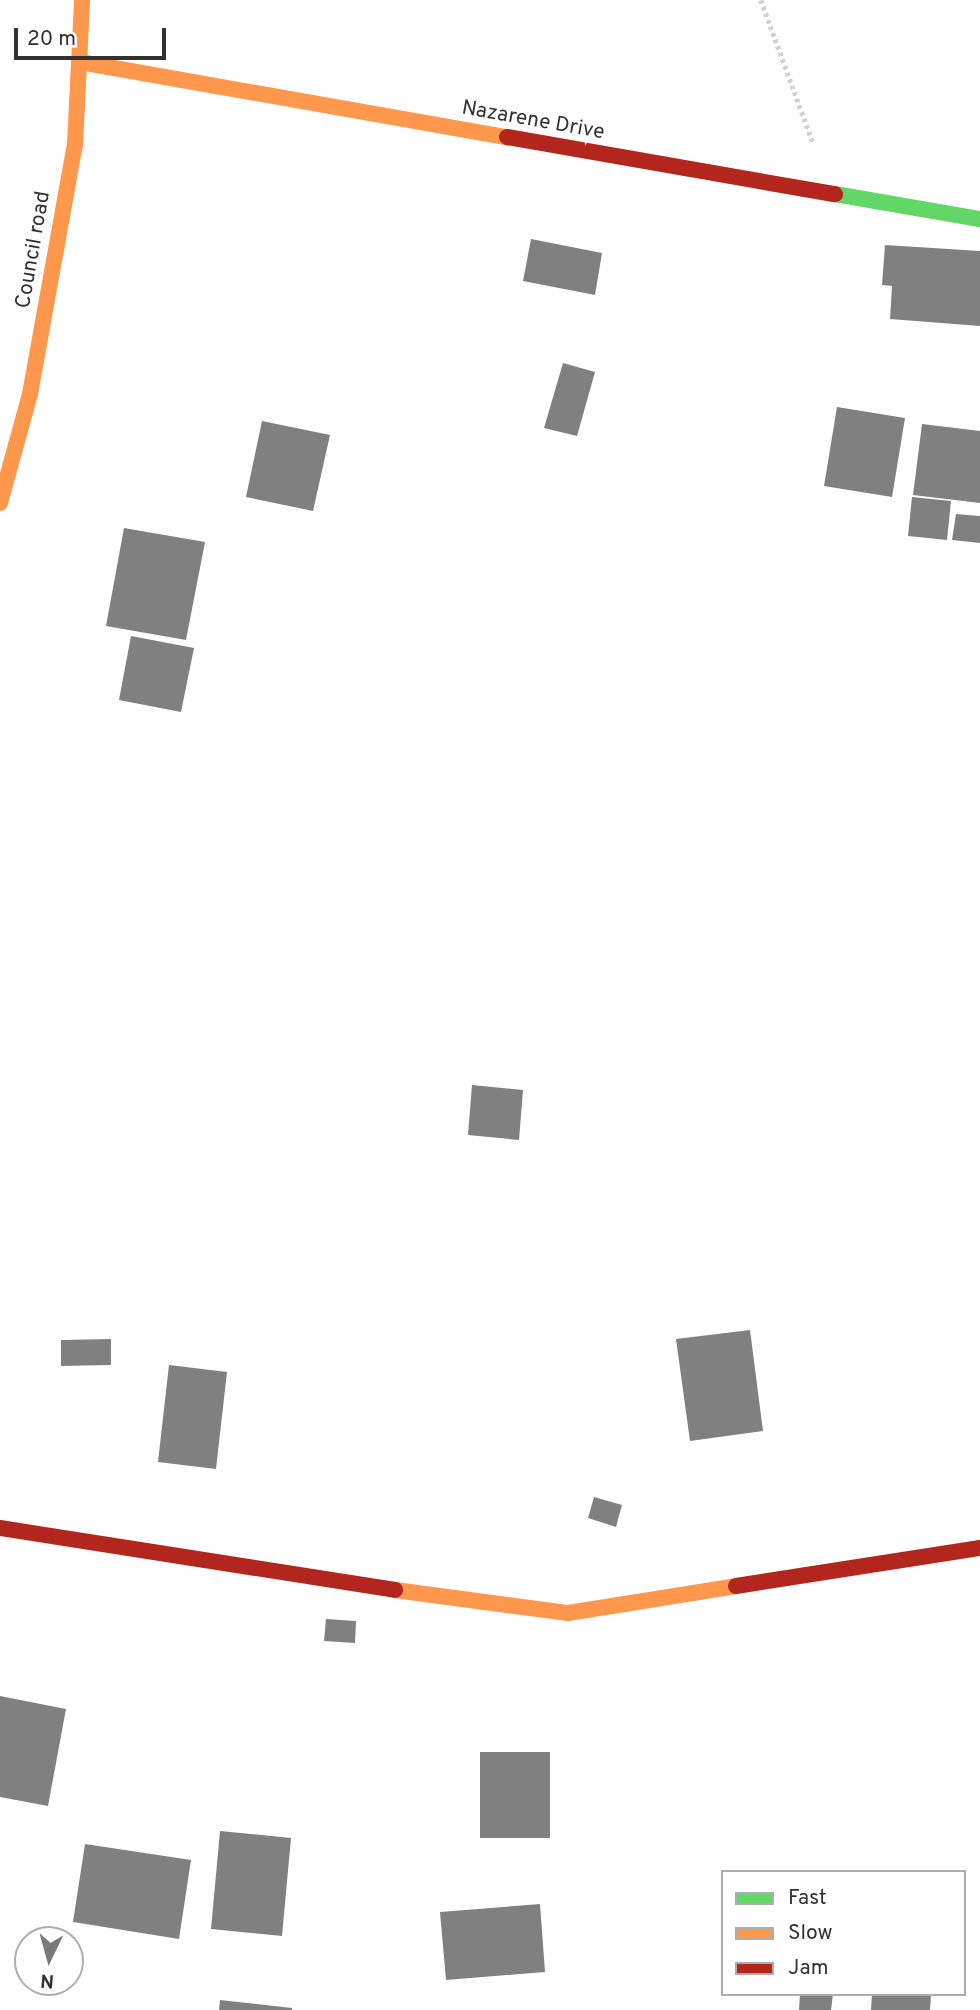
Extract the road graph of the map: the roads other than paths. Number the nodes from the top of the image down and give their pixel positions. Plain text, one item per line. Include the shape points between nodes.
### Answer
1 (82, 0) edge
2 (80, 62) junction
3 (980, 219) edge
4 (0, 503) edge
5 (0, 1528) edge
6 (980, 1548) edge

1 - 2 street, Council road
2 - 3 street, Nazarene Drive
2 - 4 street, Council road via 75,145 30,394
5 - 6 street via 285,1576 568,1613

